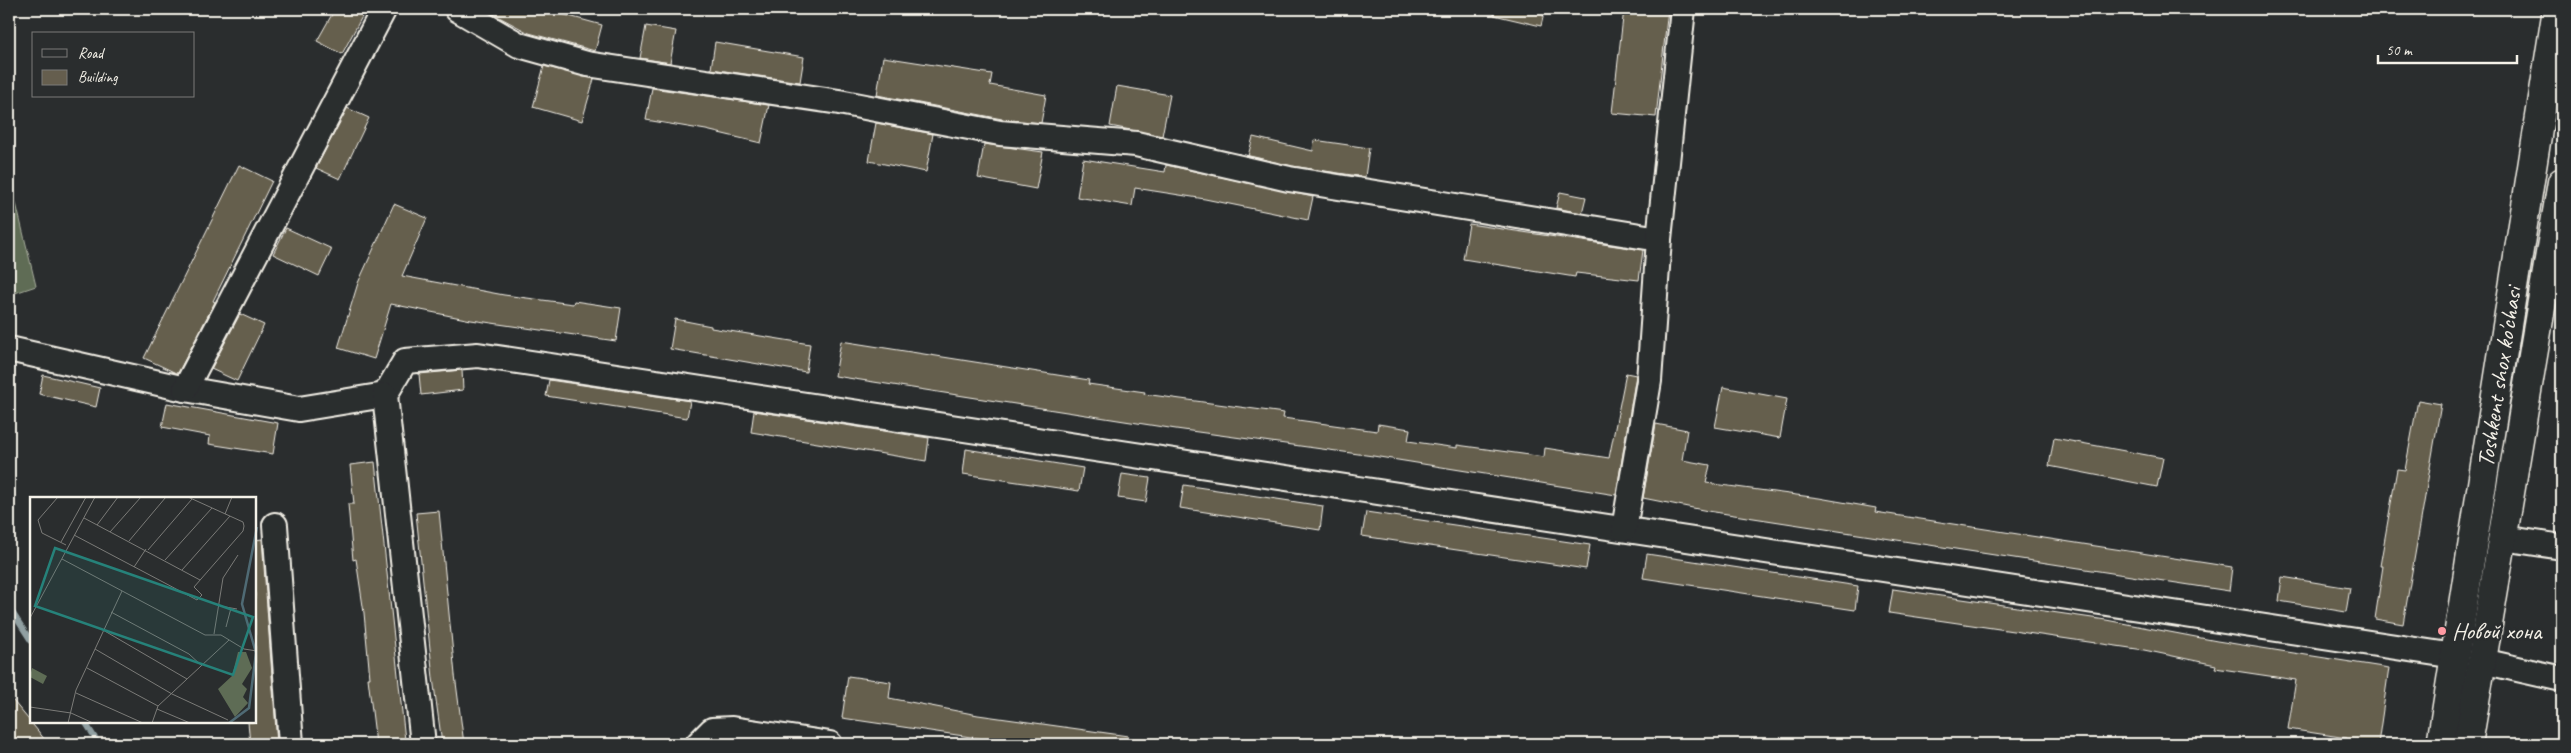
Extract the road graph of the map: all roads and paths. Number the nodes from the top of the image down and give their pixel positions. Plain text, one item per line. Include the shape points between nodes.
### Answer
1 (384, 9) edge
2 (457, 9) edge
3 (1683, 9) edge
4 (2556, 9) edge
5 (2562, 182) edge
6 (2559, 226) edge
7 (1659, 239) junction
8 (9, 349) edge
9 (185, 388) junction
10 (384, 395) junction
11 (275, 525) dead end
12 (1624, 529) junction
13 (2504, 538) junction
14 (2562, 547) edge
15 (2455, 656) junction
16 (2482, 661) junction
17 (2562, 679) edge
18 (290, 744) edge
19 (423, 744) edge
20 (698, 744) edge
21 (830, 744) edge
22 (2441, 744) edge
23 (2468, 744) edge

1 - 9 street
2 - 7 street via 519,45 587,64 839,102 1000,133 1136,144 1289,179
3 - 7 street
4 - 15 main road, Toshkent shox ko'chasi
5 - 6 main road, Toshkent shox ko'chasi
6 - 13 main road, Toshkent shox ko'chasi
7 - 12 street via 1649,381
8 - 9 street
9 - 10 street via 299,410
10 - 12 street via 405,362 478,355
10 - 19 street
11 - 18 street
12 - 15 street
13 - 14 street
13 - 16 main road, Toshkent shox ko'chasi
15 - 22 main road, Toshkent shox ko'chasi
16 - 17 street
16 - 23 main road, Toshkent shox ko'chasi
20 - 21 street via 712,730 732,729

